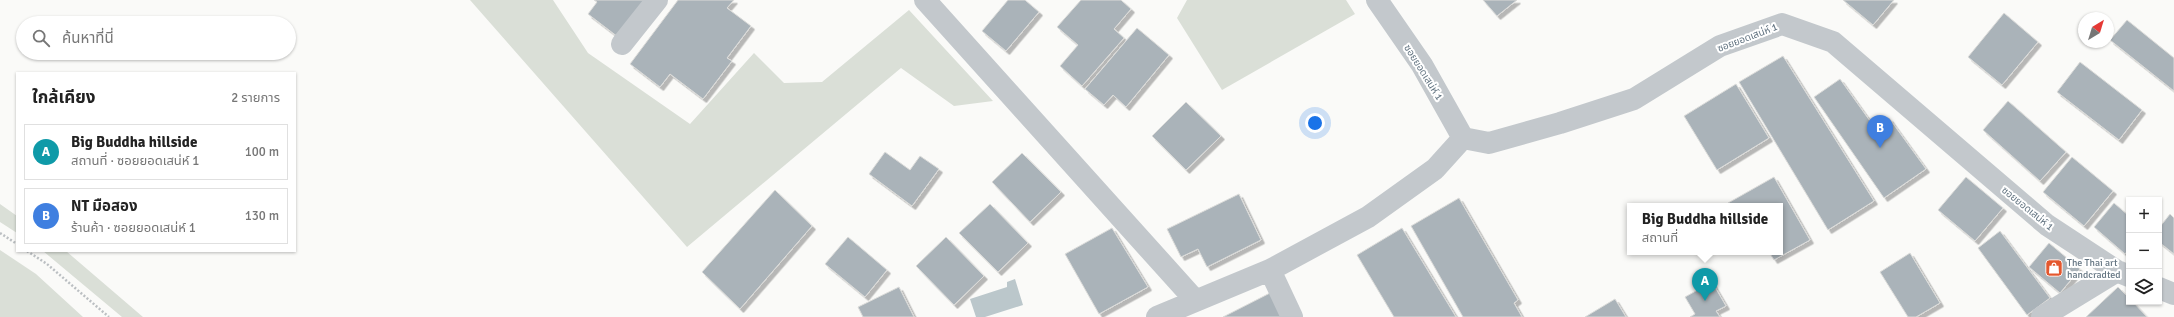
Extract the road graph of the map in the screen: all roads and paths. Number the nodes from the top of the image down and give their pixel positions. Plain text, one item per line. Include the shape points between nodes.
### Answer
1 (657, 0) edge
2 (925, 0) edge
3 (1377, 0) edge
4 (622, 44) dead end
5 (1464, 138) junction
6 (0, 233) edge
7 (16, 243) edge
8 (29, 252) edge
9 (1270, 270) junction
10 (2123, 273) edge
11 (2162, 289) edge
12 (2174, 294) edge
13 (1195, 300) junction
14 (109, 317) edge
15 (1157, 317) edge
16 (1292, 317) edge
17 (2042, 317) edge

1 - 4 street
2 - 13 street
3 - 5 street, ซอยยอดเสน่ห์ 1 via 1422,65
5 - 9 street via 1435,169 1368,217
5 - 10 street, ซอยยอดเสน่ห์ 1 via 1489,143 1634,98 1720,46 1782,24 1833,42 2047,225
6 - 7 path
8 - 14 path via 47,264
9 - 13 street
9 - 16 street
10 - 17 street
11 - 12 street
13 - 15 street

